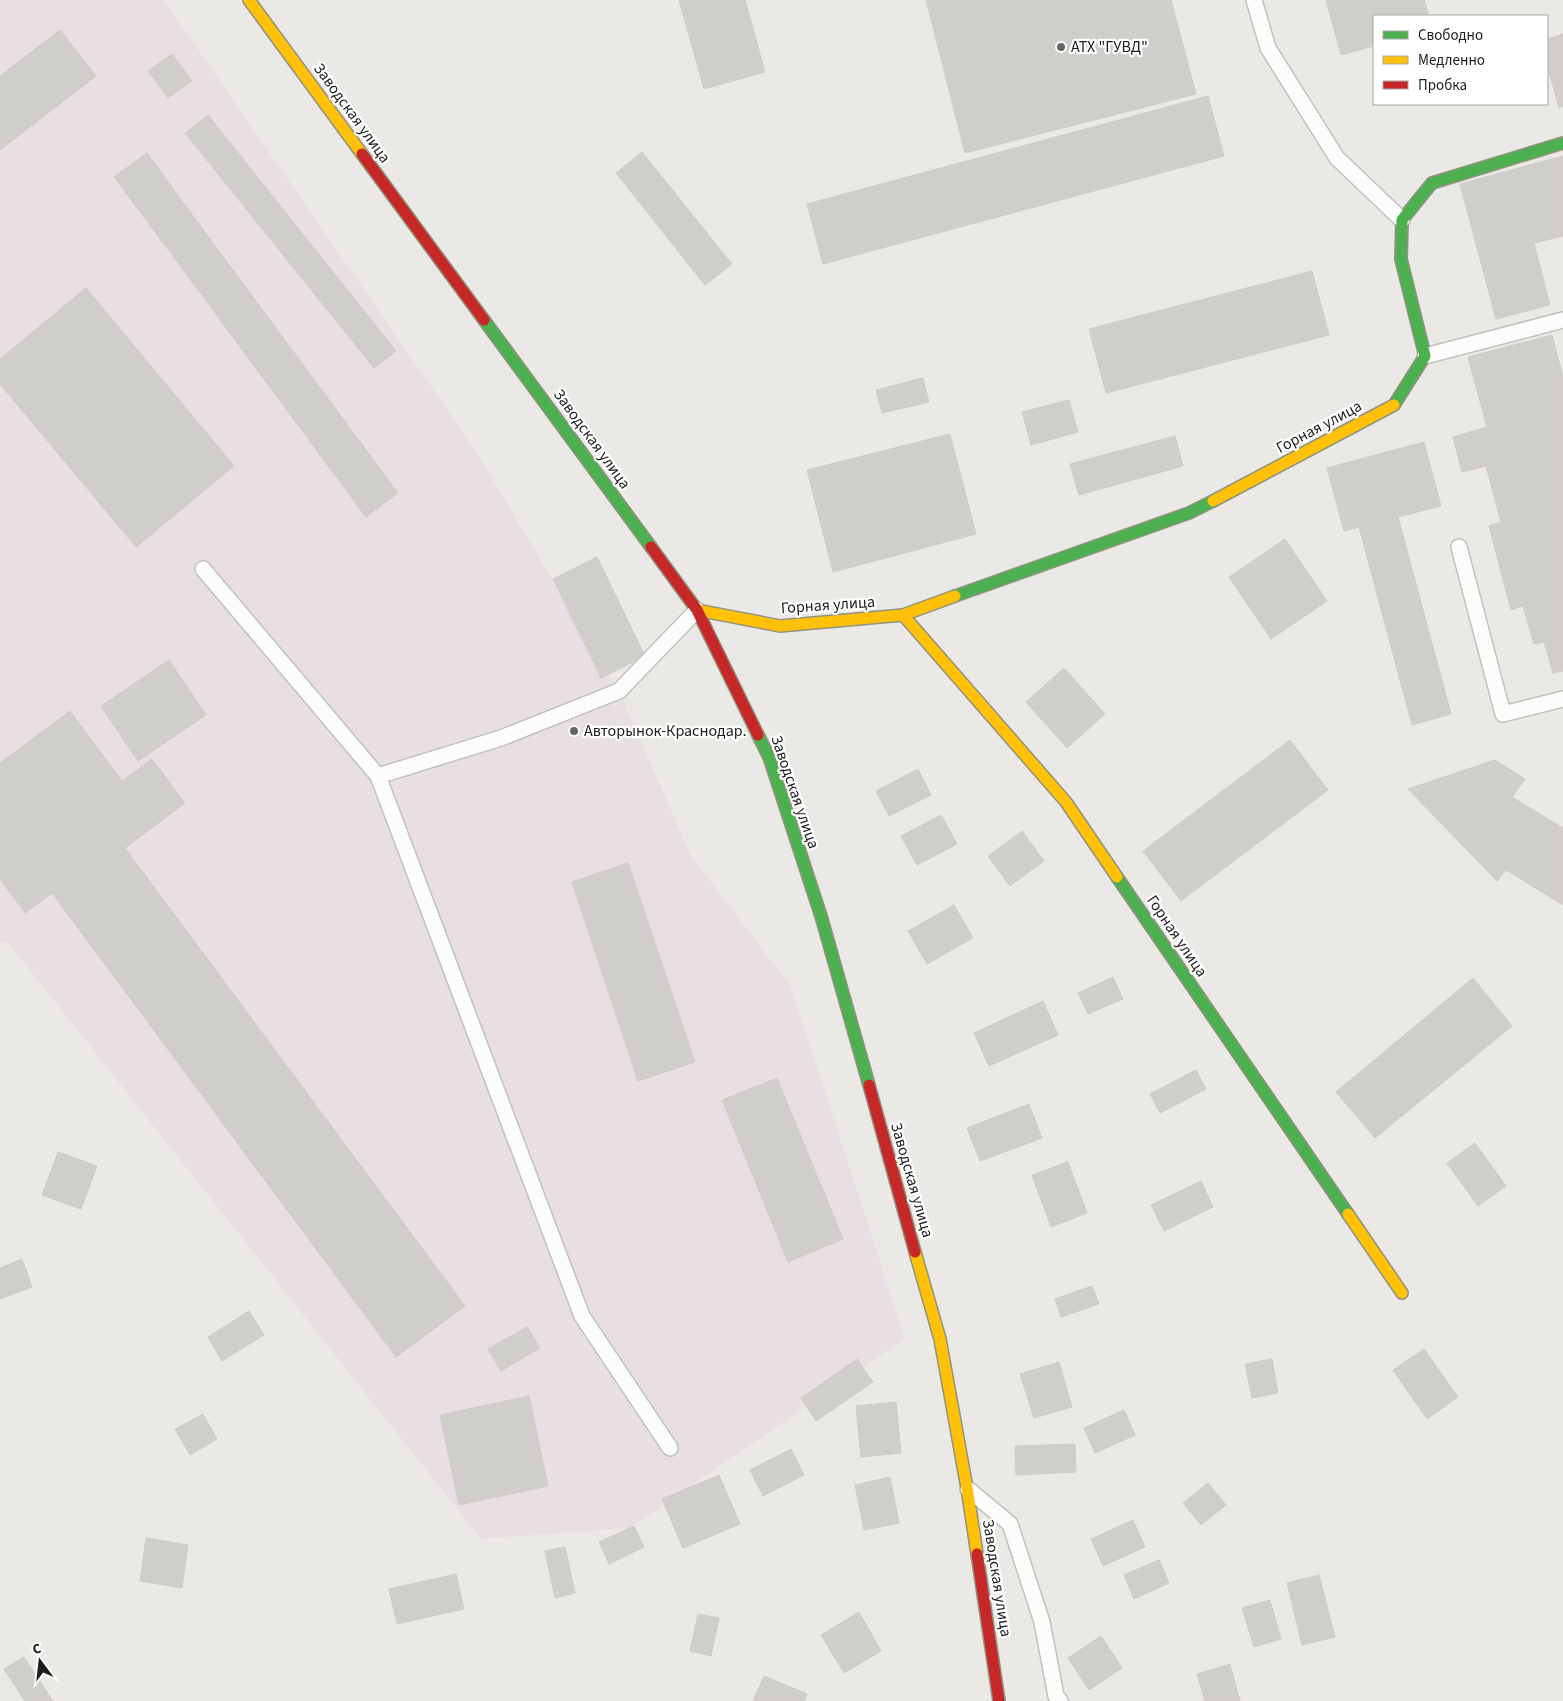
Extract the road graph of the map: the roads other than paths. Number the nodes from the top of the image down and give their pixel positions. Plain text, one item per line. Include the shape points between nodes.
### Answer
1 (249, 0) edge
2 (1254, 0) edge
3 (1563, 143) edge
4 (1402, 220) junction
5 (1563, 320) edge
6 (1425, 356) junction
7 (1458, 547) dead end
8 (203, 569) dead end
9 (696, 610) junction
10 (903, 615) junction
11 (1563, 698) edge
12 (378, 776) junction
13 (1402, 1293) dead end
14 (670, 1448) dead end
15 (967, 1488) junction
16 (999, 1701) edge
17 (1060, 1701) edge

1 - 9 street, Заводская улица
2 - 4 lane via 1268,48 1337,158
3 - 4 street via 1432,183
4 - 6 street via 1401,259
5 - 6 lane
6 - 10 street, Горная улица via 1394,406 1189,513
7 - 11 lane via 1503,714
8 - 12 lane
9 - 10 street, Горная улица via 780,626
9 - 12 lane via 619,691 501,738
9 - 15 street, Заводская улица via 769,756 821,916 940,1339
10 - 13 street, Горная улица via 1066,802
12 - 14 lane via 582,1316
15 - 16 street, Заводская улица
15 - 17 lane via 1010,1524 1042,1622 1056,1696

